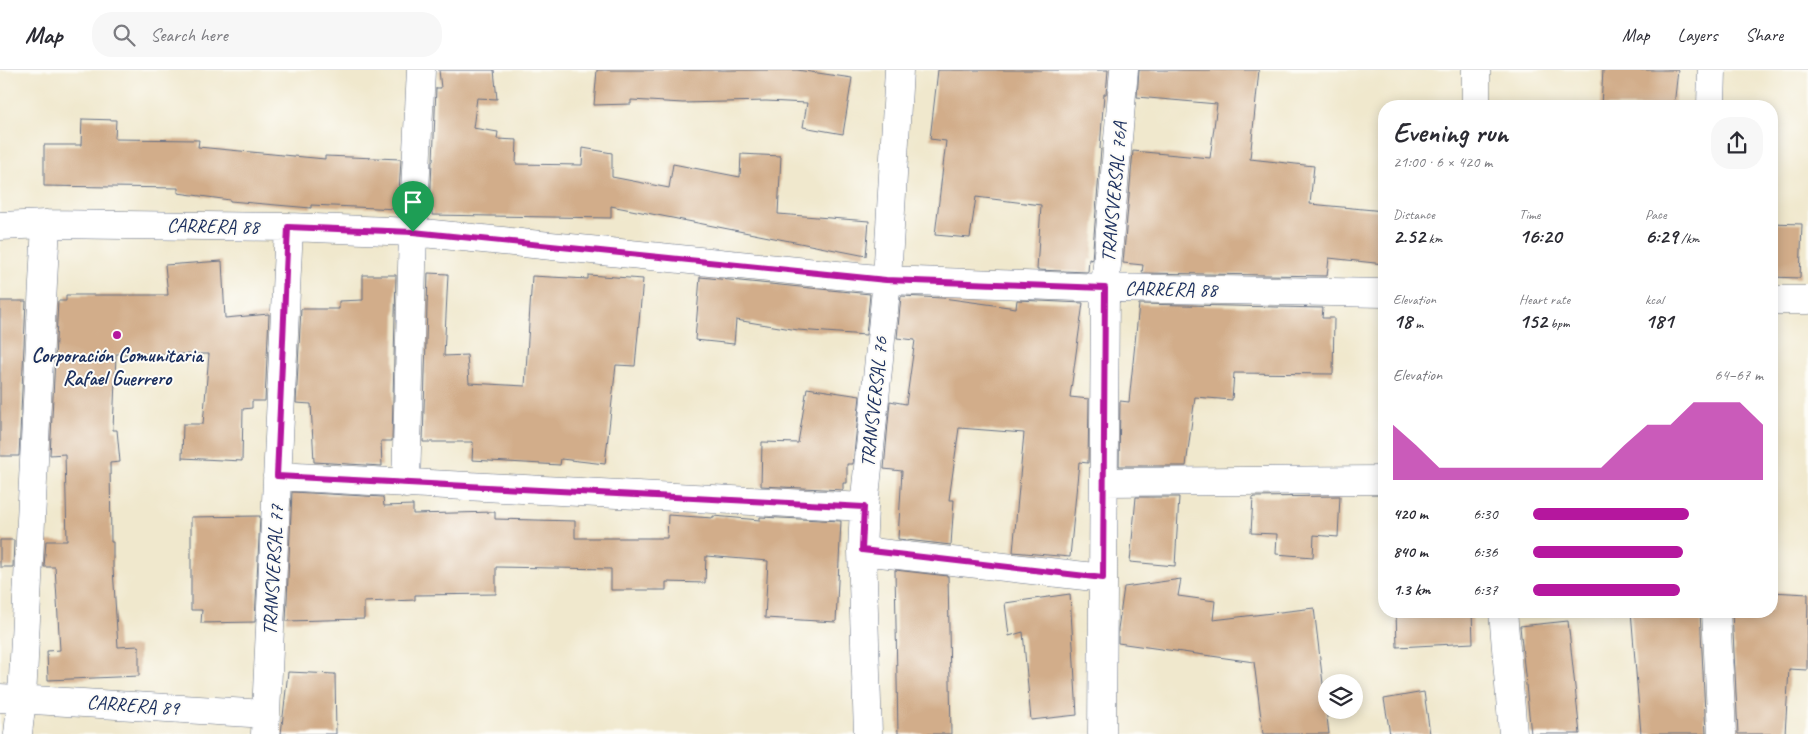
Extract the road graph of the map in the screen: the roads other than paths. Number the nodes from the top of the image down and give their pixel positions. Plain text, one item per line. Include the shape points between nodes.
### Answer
1 (422, 70) edge
2 (899, 70) edge
3 (1124, 70) edge
4 (1476, 70) edge
5 (1712, 70) edge
6 (1476, 100) edge
7 (1711, 100) edge
8 (46, 224) junction
9 (0, 226) edge
10 (288, 227) junction
11 (413, 232) junction
12 (886, 280) junction
13 (1105, 288) junction
14 (1378, 293) edge
15 (1778, 300) edge
16 (1808, 300) edge
17 (277, 476) junction
18 (1378, 480) edge
19 (1104, 482) junction
20 (406, 484) junction
21 (864, 507) junction
22 (862, 550) junction
23 (1103, 578) junction
24 (1504, 618) edge
25 (1716, 618) edge
26 (11, 698) edge
27 (265, 724) edge
28 (18, 734) edge
29 (868, 734) edge
30 (1102, 734) edge
31 (1513, 734) edge
32 (1722, 734) edge

1 - 11 street
2 - 12 street, TRANSVERSAL 76
3 - 13 street, TRANSVERSAL 76A
4 - 6 street
5 - 7 street
8 - 9 street, CARRERA 88
8 - 10 street, CARRERA 88
8 - 26 street
10 - 11 street, CARRERA 88
10 - 17 street, TRANSVERSAL 77
11 - 12 street, CARRERA 88
11 - 20 street
12 - 13 street, CARRERA 88
12 - 21 street, TRANSVERSAL 76
13 - 14 street, CARRERA 88
13 - 19 street, TRANSVERSAL 76A
15 - 16 street
17 - 20 street
17 - 27 street, TRANSVERSAL 77
18 - 19 street
19 - 23 street, TRANSVERSAL 76A
20 - 21 street
21 - 22 street, TRANSVERSAL 76
22 - 23 street
22 - 29 street, TRANSVERSAL 76
23 - 30 street, TRANSVERSAL 76A
24 - 31 street
25 - 32 street
26 - 27 street, CARRERA 89
26 - 28 street

